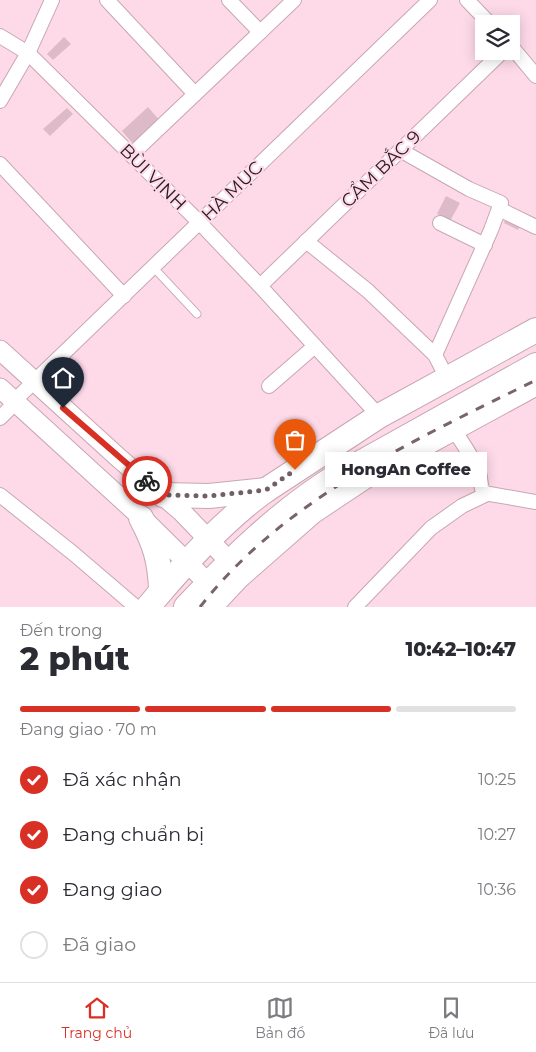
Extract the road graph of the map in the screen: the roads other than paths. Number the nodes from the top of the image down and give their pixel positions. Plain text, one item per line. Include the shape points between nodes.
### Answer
1 (52, 0) edge
2 (107, 0) edge
3 (229, 0) edge
4 (294, 0) edge
5 (430, 0) edge
6 (467, 0) edge
7 (481, 15) edge
8 (260, 32) junction
9 (0, 36) edge
10 (28, 53) junction
11 (520, 57) edge
12 (494, 60) edge
13 (536, 76) edge
14 (195, 94) junction
15 (0, 101) edge
16 (400, 150) junction
17 (131, 155) junction
18 (0, 164) edge
19 (500, 206) junction
20 (199, 222) junction
21 (440, 223) dead end
22 (536, 227) edge
23 (306, 241) junction
24 (484, 245) junction
25 (153, 267) junction
26 (260, 286) junction
27 (124, 296) junction
28 (198, 314) dead end
29 (536, 330) edge
30 (315, 346) junction
31 (0, 350) edge
32 (435, 355) junction
33 (536, 365) edge
34 (447, 378) junction
35 (34, 381) junction
36 (269, 386) dead end
37 (536, 386) edge
38 (7, 394) edge
39 (378, 416) junction
40 (0, 418) edge
41 (454, 430) junction
42 (266, 490) junction
43 (487, 494) junction
44 (0, 495) edge
45 (164, 495) junction
46 (536, 502) edge
47 (141, 518) junction
48 (209, 540) junction
49 (230, 562) junction
50 (188, 563) junction
51 (208, 583) junction
52 (155, 599) edge
53 (136, 607) edge
54 (186, 607) edge
55 (213, 607) edge
56 (355, 607) edge

1 - 10 street
2 - 14 street
3 - 8 street
4 - 8 street
5 - 20 street, HÀ MỤC
6 - 7 street
8 - 14 street
9 - 10 street, BÙI VỊNH
10 - 15 street
10 - 17 street, BÙI VỊNH
11 - 13 street
12 - 16 street, CẨM BẮC 9
14 - 17 street
16 - 19 street
16 - 23 street, CẨM BẮC 9
17 - 20 street, BÙI VỊNH
18 - 27 street
19 - 22 street
19 - 24 street
20 - 25 street, HÀ MỤC
20 - 26 street, BÙI VỊNH
21 - 24 street
23 - 26 street, CẨM BẮC 9
23 - 32 street via 368,291
24 - 32 street
25 - 27 street, HÀ MỤC
25 - 28 lane
26 - 30 street, BÙI VỊNH
27 - 35 street, HÀ MỤC
29 - 34 highway
30 - 36 street
30 - 39 street, BÙI VỊNH
31 - 35 main road
32 - 34 street
33 - 49 highway via 306,495
34 - 39 highway
35 - 38 street, HÀ MỤC
35 - 45 main road
37 - 41 main road
38 - 40 street, HÀ MỤC via 8,409
38 - 47 main road
39 - 42 highway
41 - 43 street via 470,455 482,490
41 - 55 main road via 367,478 312,514 239,579
42 - 45 highway via 209,496
42 - 48 highway
43 - 46 street
43 - 56 street via 462,506 431,528
44 - 53 street
45 - 48 main road
47 - 50 main road
47 - 52 highway via 160,564
48 - 49 main road
48 - 50 highway
49 - 51 highway
50 - 51 main road
50 - 52 highway
51 - 54 highway

